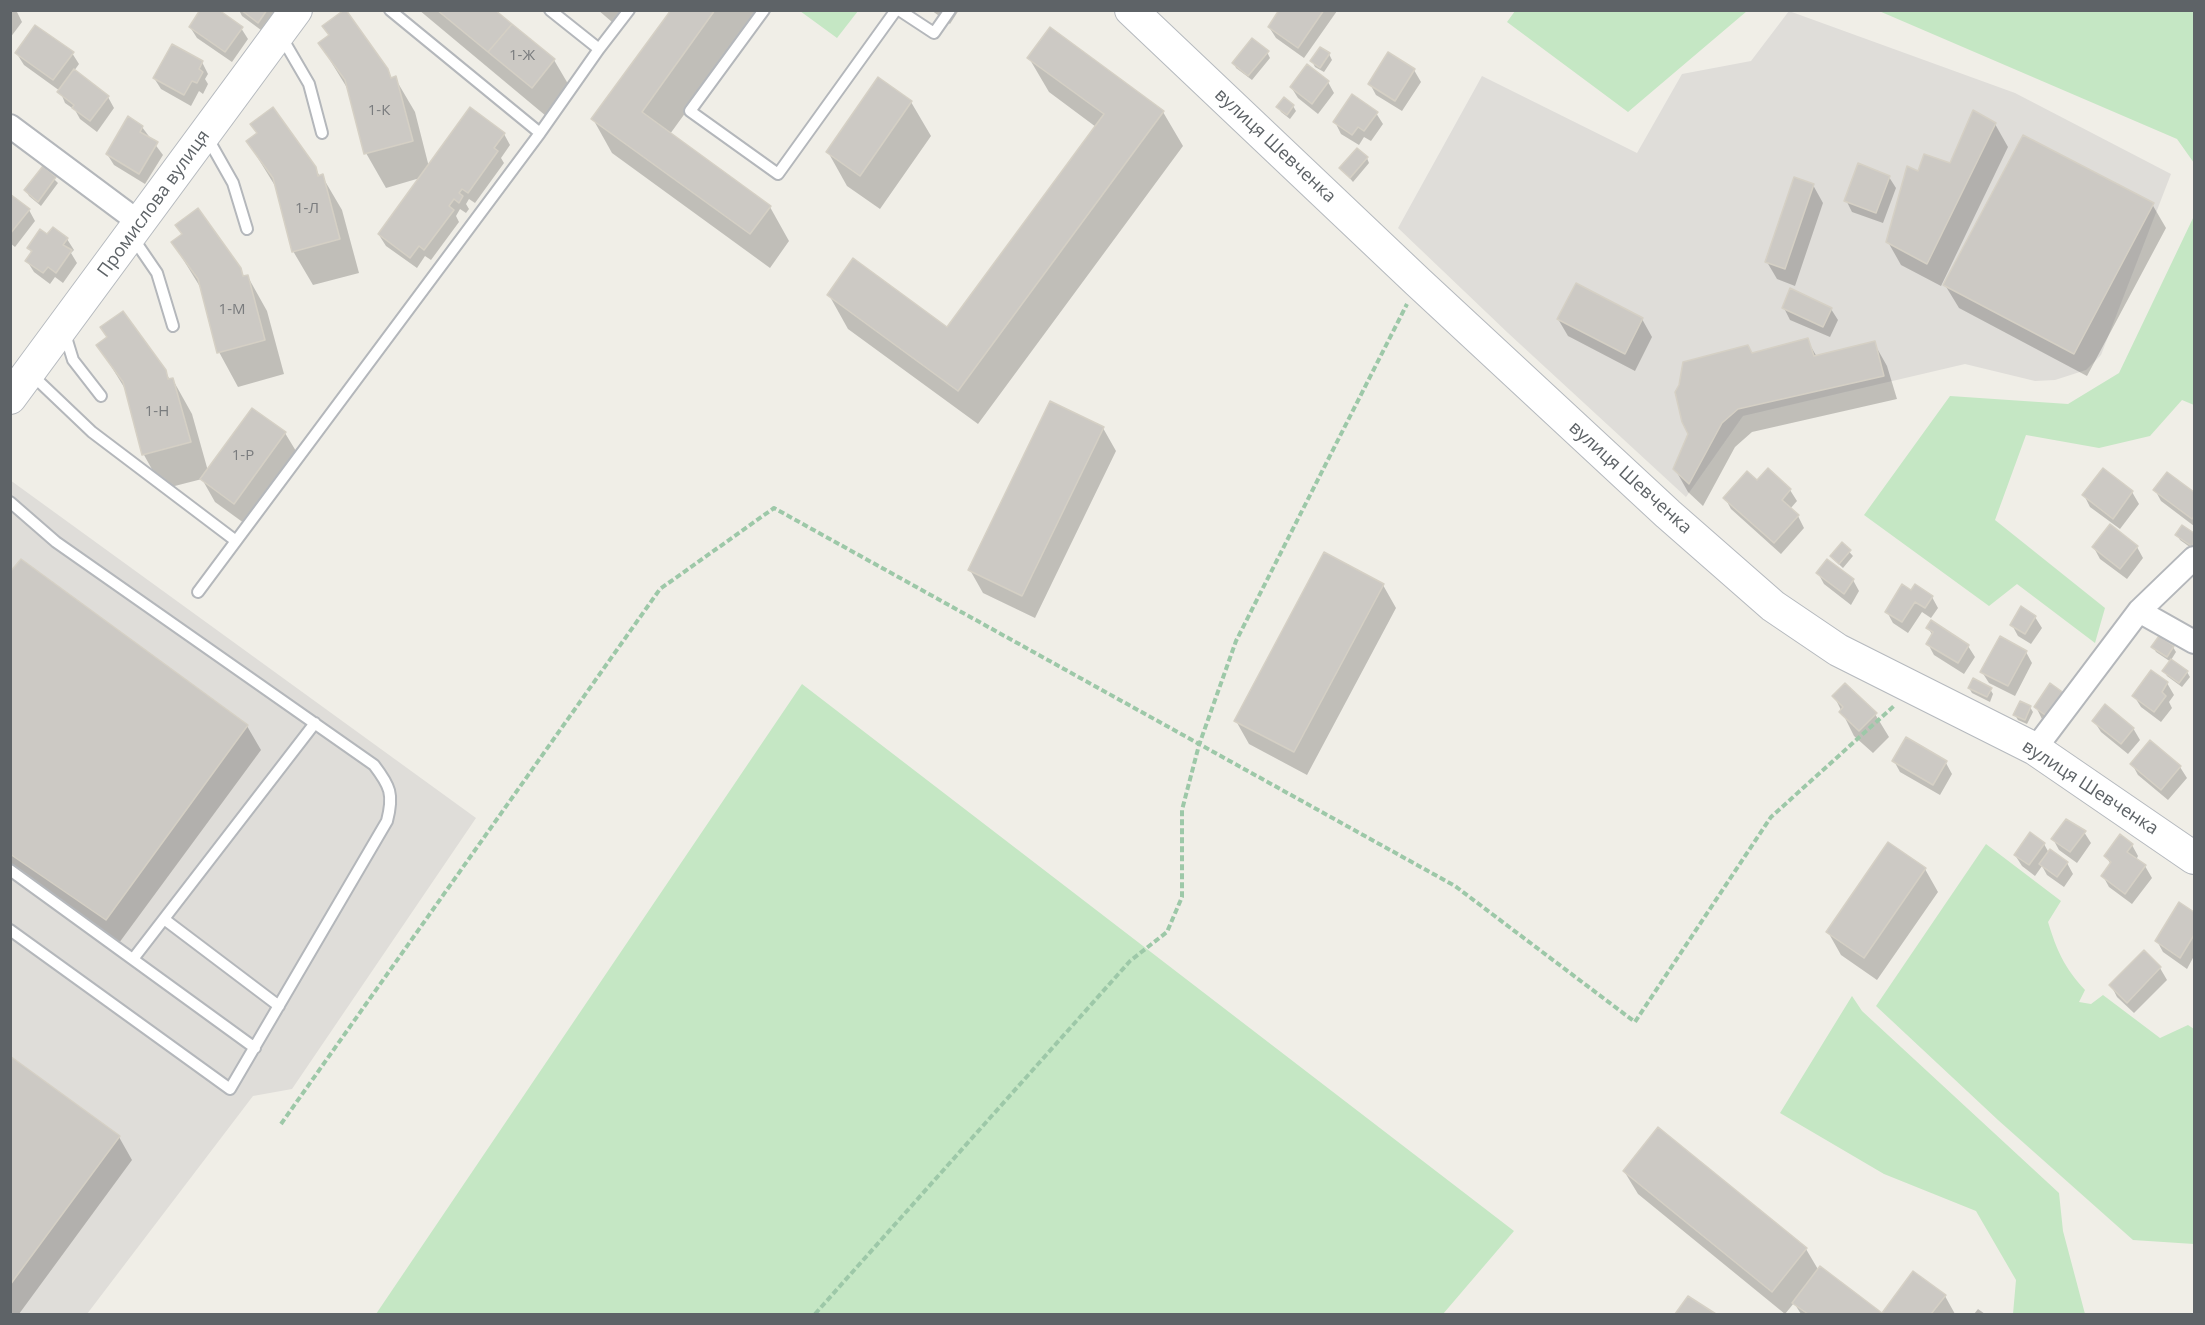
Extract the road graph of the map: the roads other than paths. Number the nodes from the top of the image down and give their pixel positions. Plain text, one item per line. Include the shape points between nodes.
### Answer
1 (390, 10) edge
2 (550, 10) edge
3 (629, 10) edge
4 (764, 10) edge
5 (897, 10) edge
6 (950, 10) edge
7 (1131, 10) edge
8 (288, 22) edge
9 (599, 49) junction
10 (10, 126) edge
11 (322, 133) dead end
12 (540, 133) junction
13 (205, 134) junction
14 (135, 229) junction
15 (248, 229) dead end
16 (173, 326) dead end
17 (63, 328) junction
18 (30, 373) junction
19 (101, 396) dead end
20 (10, 398) edge
21 (10, 502) edge
22 (236, 541) junction
23 (2194, 558) edge
24 (198, 592) dead end
25 (2139, 611) junction
26 (2194, 642) edge
27 (315, 723) junction
28 (2035, 749) junction
29 (2194, 858) edge
30 (10, 870) edge
31 (164, 918) junction
32 (10, 930) edge
33 (133, 959) junction
34 (279, 1006) junction
35 (255, 1048) junction

1 - 12 lane
2 - 9 lane
3 - 9 lane
4 - 5 lane via 690,111 778,174
5 - 6 lane via 934,33
7 - 28 street, вулиця Шевченка via 1418,282 1773,606 1838,650
8 - 11 lane
8 - 13 street, Промислова вулиця
9 - 12 lane
10 - 14 street
12 - 22 lane
13 - 14 street, Промислова вулиця
13 - 15 lane via 233,183
14 - 16 lane via 156,273
14 - 17 street, Промислова вулиця
17 - 18 street, Промислова вулиця
17 - 19 lane via 73,360
18 - 20 street, Промислова вулиця
18 - 22 lane via 92,432
21 - 27 lane via 56,542
22 - 24 lane
23 - 25 street
25 - 26 street
25 - 28 street
27 - 31 lane
27 - 34 lane via 374,765 386,781 392,802 387,821
28 - 29 street, вулиця Шевченка
30 - 33 lane
31 - 33 lane
31 - 34 lane
32 - 35 lane via 230,1089
33 - 35 lane
34 - 35 lane

